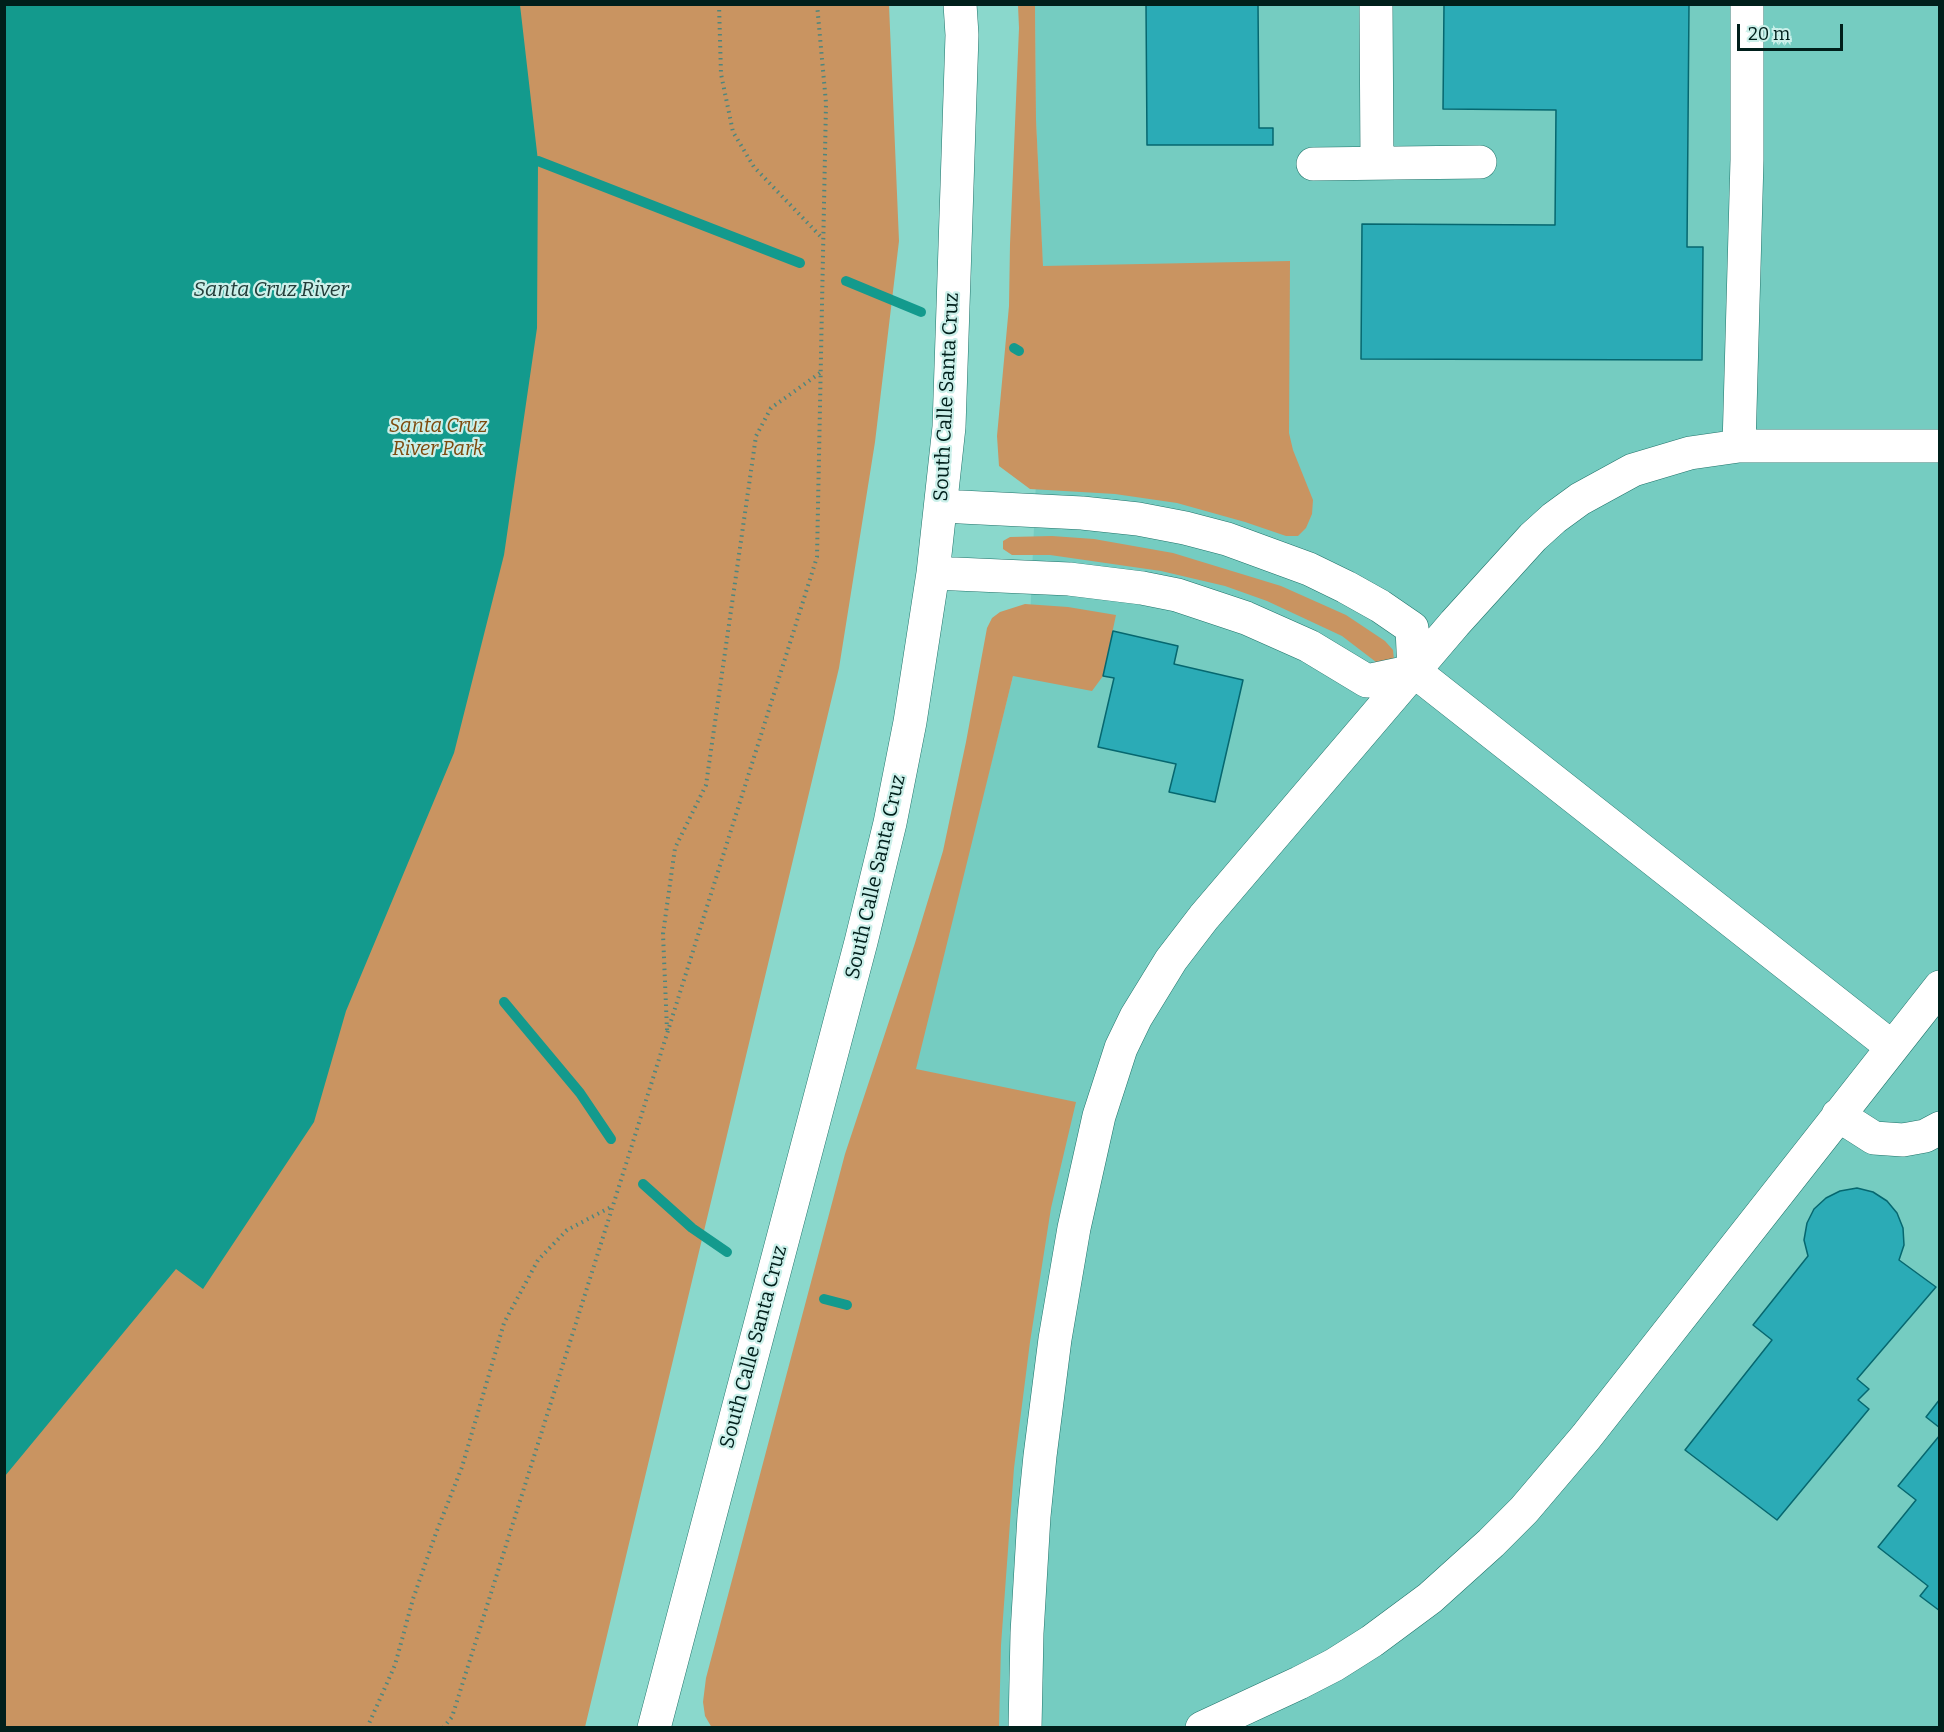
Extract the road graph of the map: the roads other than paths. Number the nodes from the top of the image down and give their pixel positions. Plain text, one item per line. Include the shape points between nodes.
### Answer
1 (960, 4) edge
2 (1376, 4) edge
3 (1748, 4) edge
4 (1480, 162) dead end
5 (1314, 164) dead end
6 (1377, 164) junction
7 (1739, 446) junction
8 (1940, 446) edge
9 (941, 506) junction
10 (933, 573) junction
11 (1414, 671) junction
12 (1940, 987) edge
13 (1892, 1047) junction
14 (1838, 1115) junction
15 (1940, 1128) edge
16 (654, 1728) edge
17 (1025, 1728) edge
18 (1202, 1728) edge

1 - 9 street, South Calle Santa Cruz via 949,427
2 - 6 street
3 - 7 street
4 - 6 street
5 - 6 street
7 - 8 street
7 - 11 street via 1655,462 1580,499 1533,537
9 - 10 street, South Calle Santa Cruz
9 - 11 street via 1138,519 1227,539 1346,586 1412,628
10 - 11 street via 1069,579 1177,595 1255,621 1310,646 1367,681
10 - 16 street, South Calle Santa Cruz via 910,722 875,886
11 - 13 street
11 - 17 street via 1204,917 1171,960 1121,1048 1085,1173 1050,1373 1034,1516
12 - 13 street
13 - 14 street
14 - 15 street via 1874,1138 1903,1140
14 - 18 street via 1586,1437 1491,1543 1430,1598 1372,1641 1299,1683

